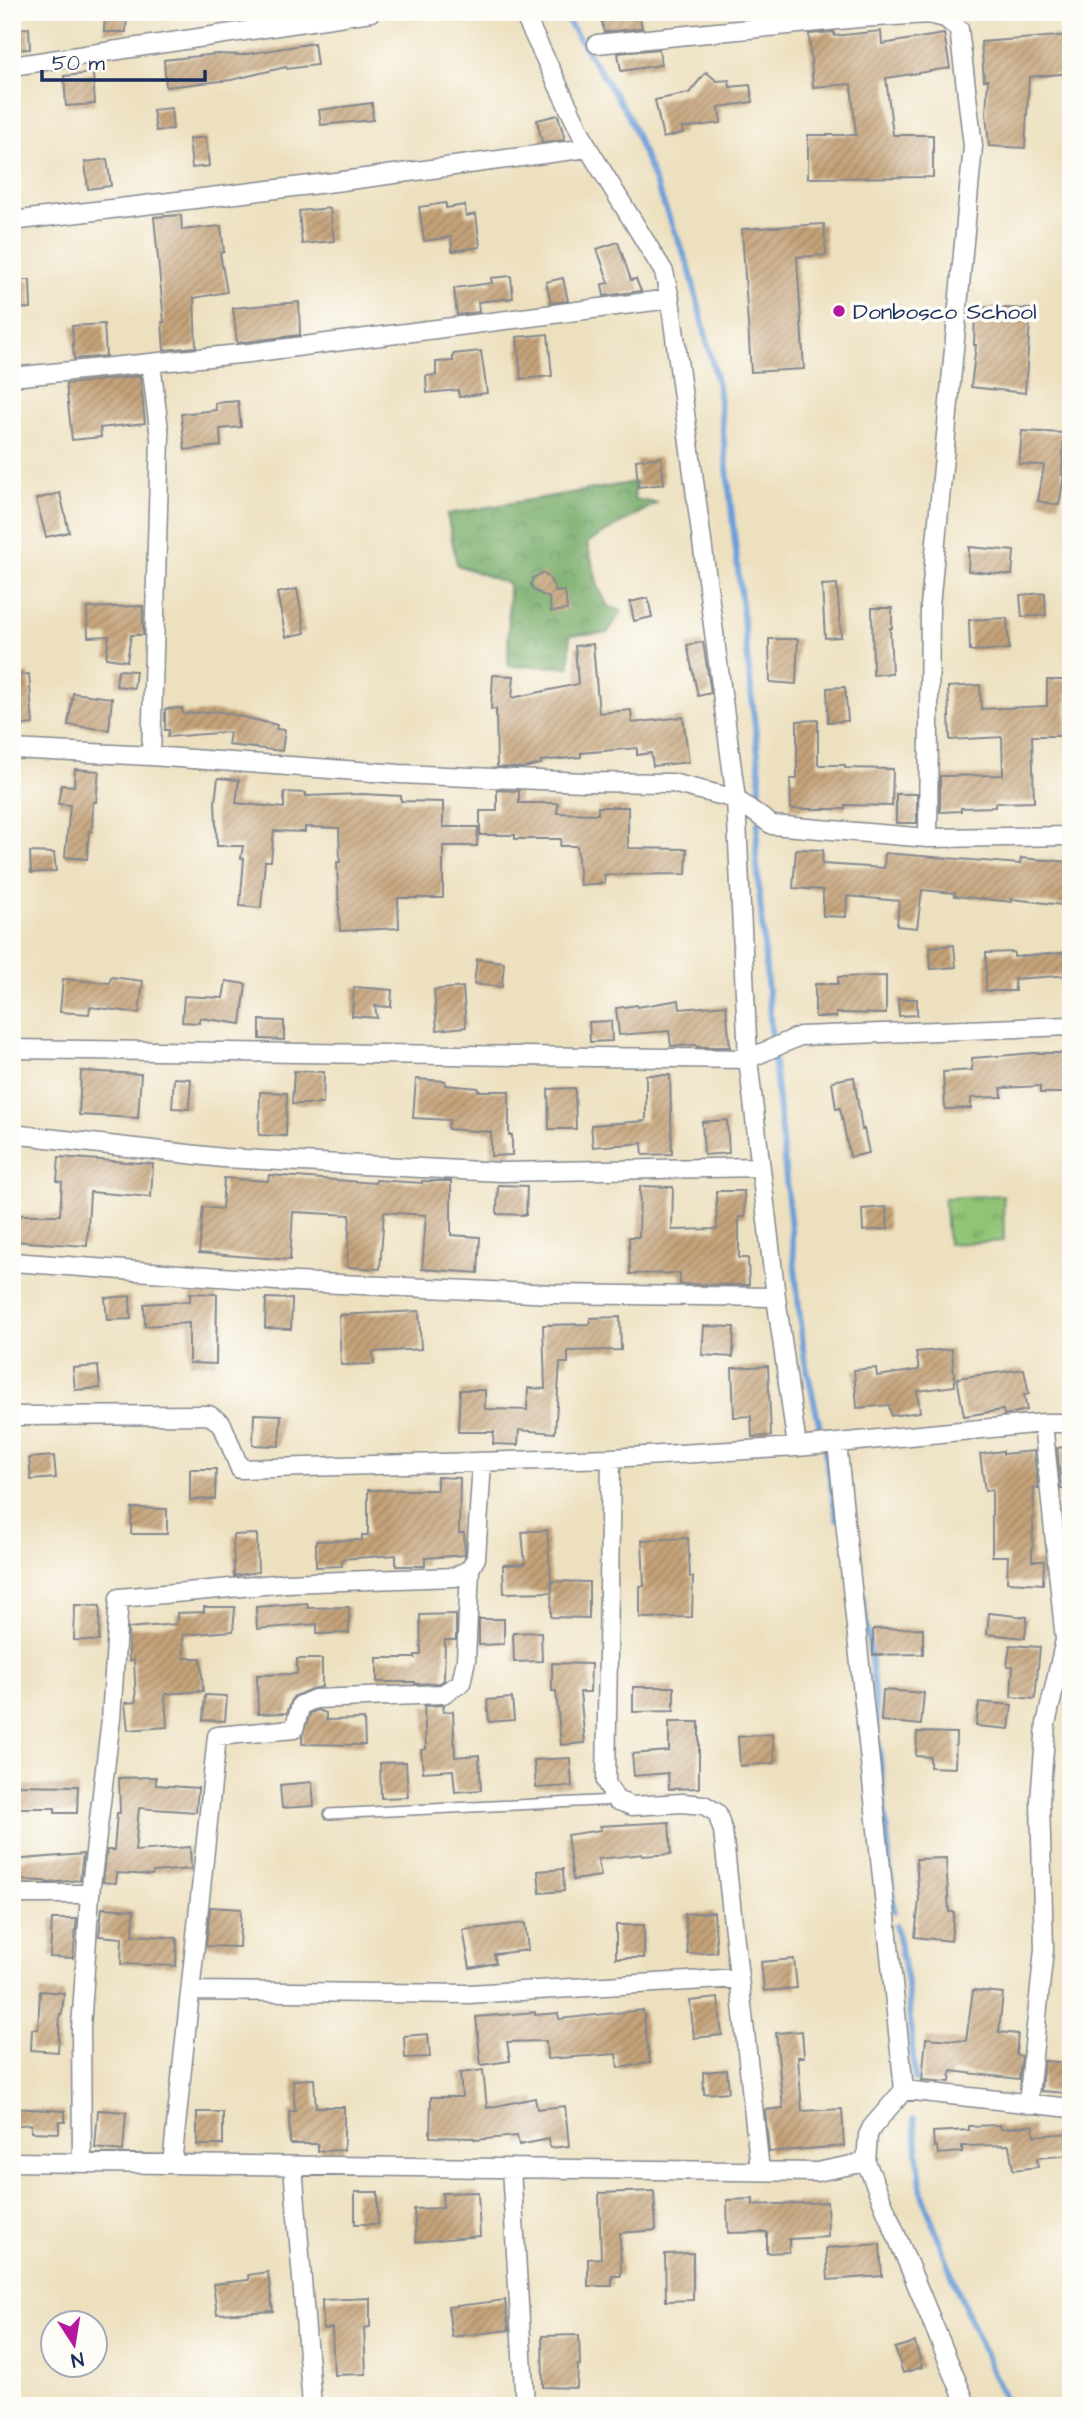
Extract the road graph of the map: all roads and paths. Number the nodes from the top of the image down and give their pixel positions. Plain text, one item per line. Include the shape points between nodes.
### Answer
1 (371, 12) edge
2 (523, 12) edge
3 (859, 15) edge
4 (597, 44) dead end
5 (12, 66) edge
6 (588, 148) junction
7 (12, 220) edge
8 (670, 299) junction
9 (150, 362) junction
10 (12, 377) edge
11 (12, 749) edge
12 (151, 756) junction
13 (736, 799) junction
14 (1071, 836) edge
15 (928, 838) junction
16 (1071, 1026) edge
17 (12, 1049) edge
18 (748, 1059) junction
19 (12, 1134) edge
20 (761, 1167) junction
21 (12, 1262) edge
22 (776, 1297) junction
23 (12, 1416) edge
24 (1043, 1423) junction
25 (1071, 1423) edge
26 (836, 1443) junction
27 (797, 1447) junction
28 (611, 1458) junction
29 (482, 1462) junction
30 (470, 1569) junction
31 (616, 1800) junction
32 (329, 1814) dead end
33 (12, 1894) edge
34 (90, 1894) junction
35 (739, 1978) junction
36 (191, 1992) junction
37 (904, 2090) junction
38 (1028, 2104) junction
39 (1071, 2108) edge
40 (12, 2162) edge
41 (866, 2162) junction
42 (82, 2163) junction
43 (172, 2164) junction
44 (293, 2166) junction
45 (511, 2168) junction
46 (760, 2169) junction
47 (312, 2406) edge
48 (525, 2406) edge
49 (967, 2406) edge

1 - 5 street
2 - 6 street
3 - 4 street
3 - 15 street via 929,14 945,18 959,29 973,146 930,606
6 - 7 street
6 - 8 street via 664,272
8 - 9 street
8 - 13 street
9 - 10 street
9 - 12 street via 160,439
11 - 12 street
12 - 13 street via 400,774 672,783
13 - 15 street via 772,825
13 - 18 street
14 - 15 street
16 - 18 street via 800,1036
17 - 18 street
18 - 20 street
19 - 20 street via 223,1158 501,1172
20 - 22 street
21 - 22 street via 276,1281 541,1293
22 - 27 street
23 - 29 street via 209,1415 222,1424 240,1469
24 - 25 street
24 - 26 street
24 - 38 street via 1065,1640 1044,1749 1040,1801 1044,1949
26 - 27 street
26 - 37 street
27 - 28 street
28 - 29 street
28 - 31 street via 606,1782
29 - 30 street via 476,1558
30 - 34 street via 455,1577 286,1583 119,1598 111,1718
30 - 36 street via 461,1683 443,1694 315,1699 301,1705 294,1729 217,1736
31 - 32 lane
31 - 35 street via 632,1806 704,1805 717,1813 723,1831
33 - 34 street
34 - 42 street via 81,2028
35 - 36 street via 469,1994
35 - 46 street
36 - 43 street
37 - 38 street
37 - 41 street via 872,2127
38 - 39 street
40 - 42 street
41 - 46 street via 817,2172
41 - 49 street
42 - 43 street
43 - 44 street
44 - 45 street
44 - 47 street
45 - 46 street
45 - 48 street

